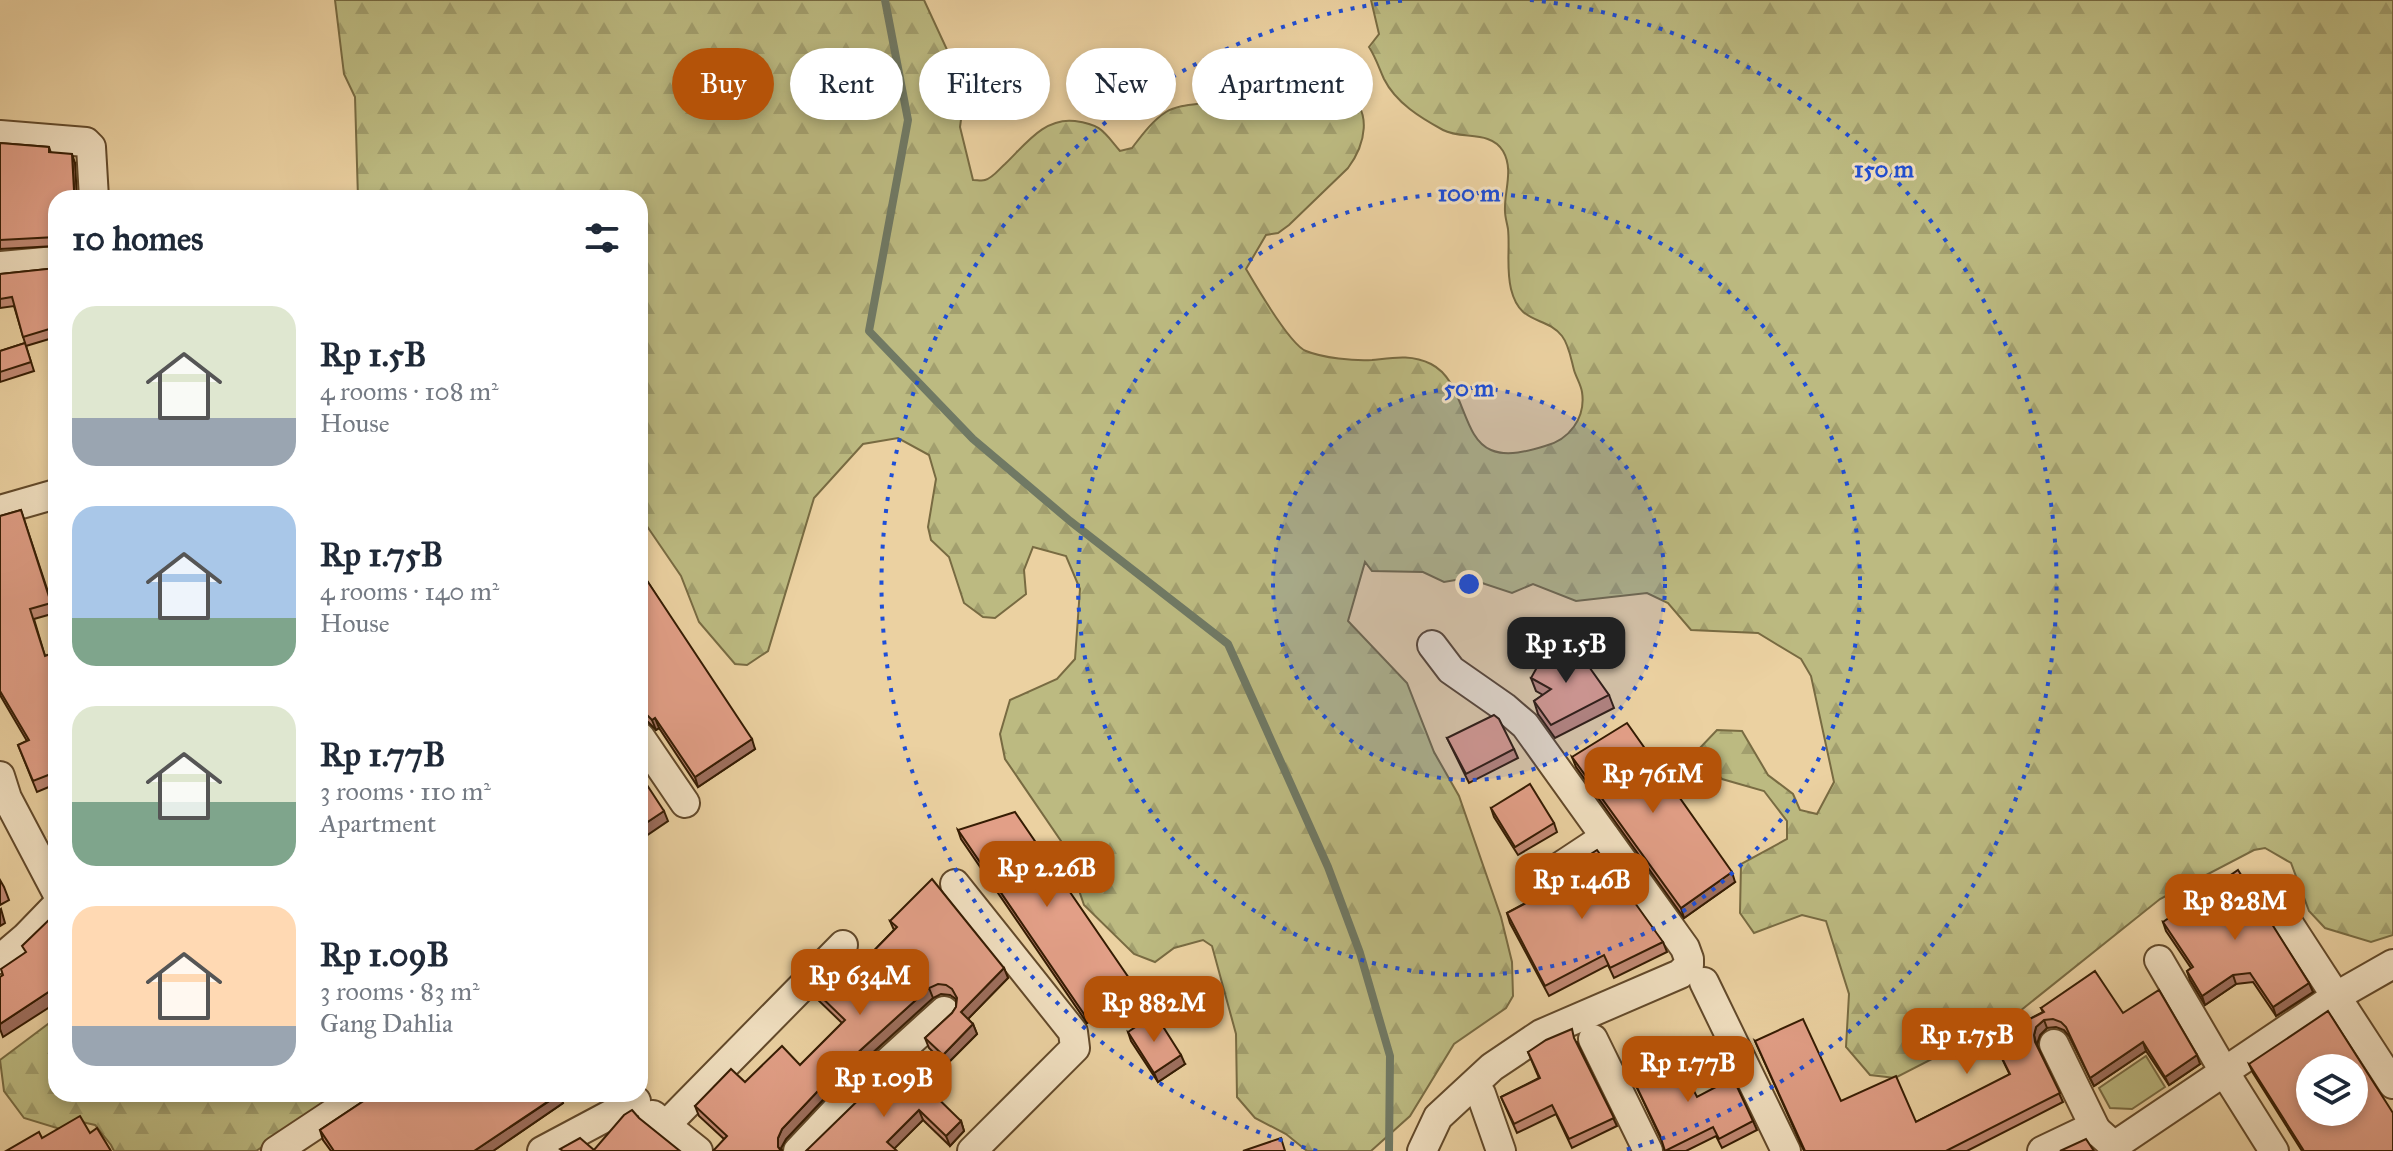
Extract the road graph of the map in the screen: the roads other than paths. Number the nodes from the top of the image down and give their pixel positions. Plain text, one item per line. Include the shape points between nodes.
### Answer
1 (0, 135) edge
2 (94, 190) edge
3 (48, 262) edge
4 (0, 266) edge
5 (48, 496) edge
6 (0, 510) edge
7 (1432, 645) dead end
8 (648, 749) edge
9 (0, 776) edge
10 (685, 803) dead end
11 (1605, 837) junction
12 (48, 876) edge
13 (1540, 880) dead end
14 (955, 884) dead end
15 (2272, 898) dead end
16 (48, 914) edge
17 (843, 945) dead end
18 (0, 959) edge
19 (2159, 960) dead end
20 (2393, 964) edge
21 (1704, 982) dead end
22 (2335, 997) junction
23 (944, 1011) dead end
24 (1593, 1039) dead end
25 (2054, 1044) dead end
26 (2225, 1073) junction
27 (2393, 1084) edge
28 (1481, 1094) dead end
29 (350, 1102) edge
30 (625, 1102) edge
31 (637, 1102) edge
32 (666, 1125) junction
33 (2109, 1142) edge
34 (276, 1151) edge
35 (542, 1151) edge
36 (698, 1151) edge
37 (798, 1151) edge
38 (972, 1151) edge
39 (1422, 1151) edge
40 (1501, 1151) edge
41 (1648, 1151) edge
42 (1786, 1151) edge
43 (2042, 1151) edge
44 (2274, 1151) edge

1 - 2 street via 86,142 91,147
3 - 4 street
5 - 6 street
7 - 11 street via 1451,670 1525,725
8 - 10 street
9 - 12 street
11 - 13 street
11 - 39 street via 1685,948 1689,965 1680,974 1541,1034 1492,1067 1438,1117
14 - 38 street via 1073,1032 1075,1048
15 - 22 street
16 - 18 street
17 - 32 street
19 - 26 street
20 - 22 street
21 - 42 street
22 - 26 street
22 - 27 street
23 - 37 street
24 - 41 street
25 - 33 street
26 - 33 street
26 - 44 street
28 - 40 street
29 - 34 street
30 - 35 street
31 - 32 street
32 - 36 street
33 - 43 street via 2084,1131

